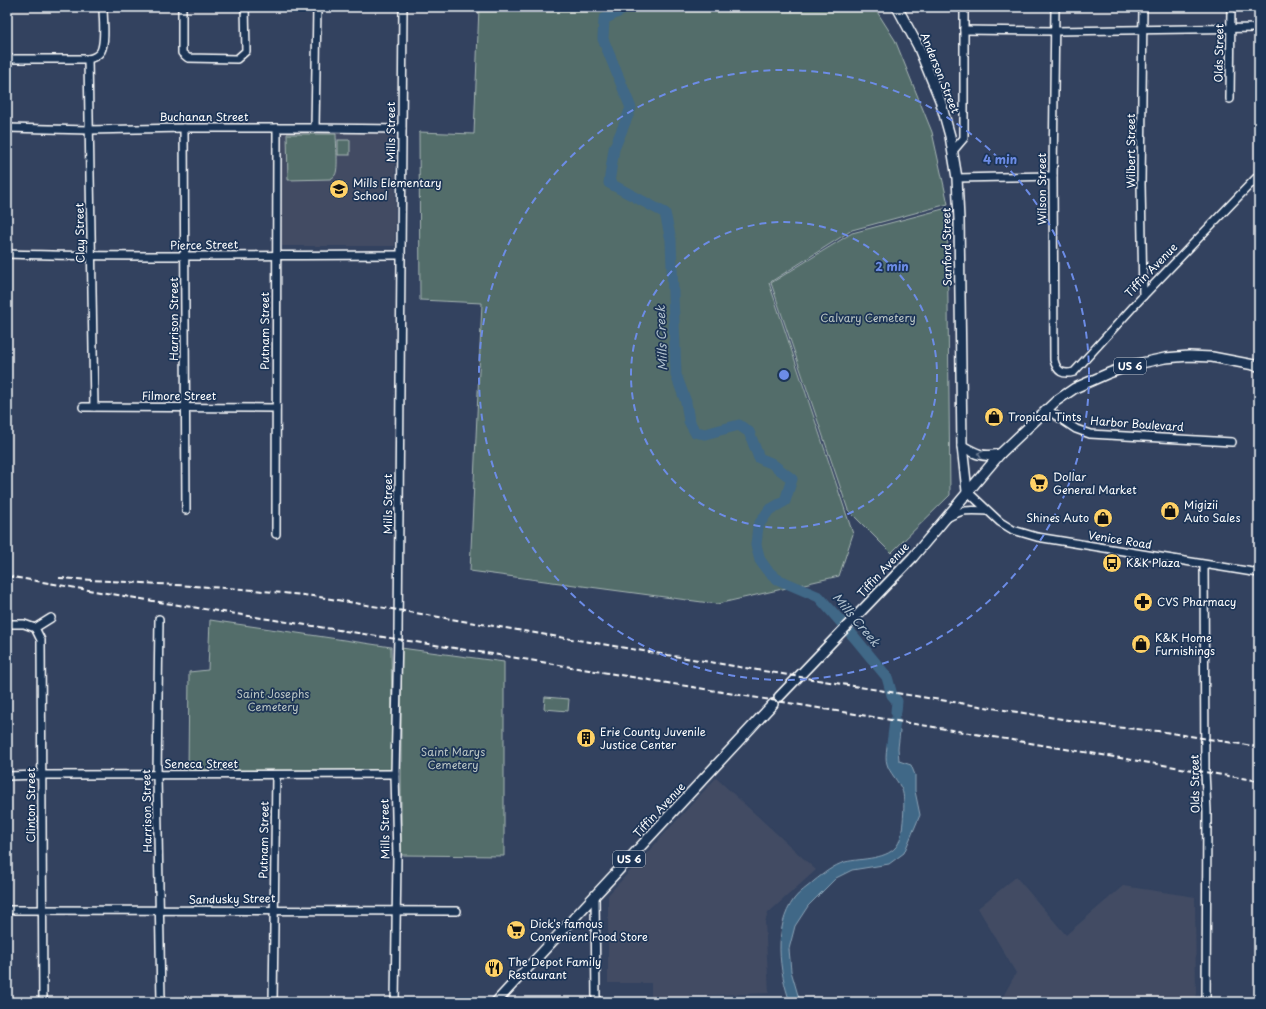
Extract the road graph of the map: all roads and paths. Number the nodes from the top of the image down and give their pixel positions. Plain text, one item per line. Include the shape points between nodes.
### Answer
1 (103, 7) edge
2 (182, 7) edge
3 (245, 7) edge
4 (317, 7) edge
5 (402, 7) edge
6 (897, 7) edge
7 (964, 7) edge
8 (1054, 7) edge
9 (1143, 7) edge
10 (1231, 7) edge
11 (1259, 28) edge
12 (1230, 29) junction
13 (964, 30) junction
14 (1143, 30) junction
15 (1055, 31) junction
16 (7, 59) edge
17 (88, 59) junction
18 (1230, 99) dead end
19 (7, 128) edge
20 (184, 128) junction
21 (277, 128) junction
22 (315, 128) junction
23 (402, 129) junction
24 (89, 130) junction
25 (953, 150) junction
26 (1259, 175) edge
27 (1053, 176) junction
28 (957, 178) junction
29 (7, 254) edge
30 (277, 255) junction
31 (401, 255) junction
32 (91, 257) junction
33 (184, 257) junction
34 (1144, 296) junction
35 (1259, 366) edge
36 (1058, 370) joint
37 (83, 407) dead end
38 (94, 407) junction
39 (185, 407) junction
40 (276, 408) junction
41 (1046, 409) junction
42 (1232, 442) dead end
43 (962, 446) junction
44 (1000, 454) junction
45 (967, 491) junction
46 (186, 510) dead end
47 (986, 511) junction
48 (943, 519) junction
49 (276, 534) dead end
50 (1204, 565) junction
51 (1259, 573) edge
52 (51, 618) dead end
53 (159, 619) dead end
54 (7, 624) edge
55 (35, 628) junction
56 (395, 774) junction
57 (42, 775) junction
58 (157, 775) junction
59 (276, 775) junction
60 (7, 776) edge
61 (595, 895) junction
62 (42, 909) junction
63 (7, 910) edge
64 (274, 910) junction
65 (161, 911) junction
66 (396, 911) junction
67 (457, 912) dead end
68 (43, 1002) edge
69 (161, 1002) edge
70 (273, 1002) edge
71 (395, 1002) edge
72 (496, 1002) edge
73 (596, 1002) edge
74 (1206, 1002) edge

1 - 17 street via 103,40 100,52 94,58
2 - 3 street via 182,53 188,58 236,59 246,51
4 - 22 street
5 - 23 street, Mills Street
6 - 25 main road, Anderson Street via 918,46 940,100
7 - 13 street
8 - 15 street, Wilson Street
9 - 14 street, Wilbert Street
10 - 12 street, Olds Street
11 - 12 street
12 - 14 street
12 - 18 street, Olds Street
13 - 15 street
13 - 25 street via 964,138
14 - 15 street
14 - 34 street, Wilbert Street via 1141,184
15 - 27 street, Wilson Street
16 - 17 street
17 - 24 street, Clay Street
19 - 24 street, Buchanan Street
20 - 21 street, Buchanan Street
20 - 24 street, Buchanan Street
20 - 33 street, Harrison Street
21 - 22 street, Buchanan Street
21 - 30 street, Putnam Street
22 - 23 street, Buchanan Street
23 - 31 street, Mills Street
24 - 32 street, Clay Street
25 - 28 main road, Sanford Street
26 - 34 street, Tiffin Avenue
27 - 28 street
27 - 36 street, Wilson Street via 1054,360
28 - 43 main road, Sanford Street
29 - 32 street, Pierce Street
30 - 31 street, Pierce Street
30 - 33 street, Pierce Street
30 - 40 street, Putnam Street
31 - 56 street, Mills Street
32 - 33 street, Pierce Street
32 - 38 street, Clay Street
33 - 39 street, Harrison Street
34 - 36 street, Tiffin Avenue via 1074,372 1068,374
35 - 41 main road, US 6 via 1212,357 1165,358 1132,365 1091,380
37 - 38 street, Filmore Street
38 - 39 street, Filmore Street
39 - 40 street, Filmore Street
39 - 46 street, Harrison Street
40 - 49 street, Putnam Street
41 - 42 street, Harbor Boulevard via 1076,429 1090,434
41 - 44 main road, US 6
44 -> 43 main road via 983,456
43 - 45 main road, Sanford Street
44 - 45 main road, US 6
45 - 47 street, Venice Road
45 - 48 main road, Tiffin Avenue / US 6
47 - 48 street via 961,511
47 - 50 street, Venice Road via 1013,530 1037,537
48 - 61 main road, Tiffin Avenue / US 6 via 913,556
50 - 51 street, Venice Road
50 - 74 street, Olds Street
52 - 55 street
53 - 58 street, Harrison Street
54 - 55 street via 24,624
55 - 57 street, Clinton Street via 41,640
56 - 59 street, Seneca Street
56 - 66 street, Mills Street
57 - 58 street, Seneca Street
57 - 60 street, Seneca Street
57 - 62 street, Clinton Street
58 - 59 street, Seneca Street
58 - 65 street, Harrison Street
59 - 64 street, Putnam Street
61 - 72 main road, Tiffin Avenue / US 6
61 - 73 street
62 - 63 street, Sandusky Street
62 - 65 street, Sandusky Street
62 - 68 street, Clinton Street
64 - 65 street, Sandusky Street
64 - 66 street, Sandusky Street
64 - 70 street, Putnam Street
65 - 69 street, Harrison Street
66 - 67 street, Sandusky Street
66 - 71 street, Mills Street

